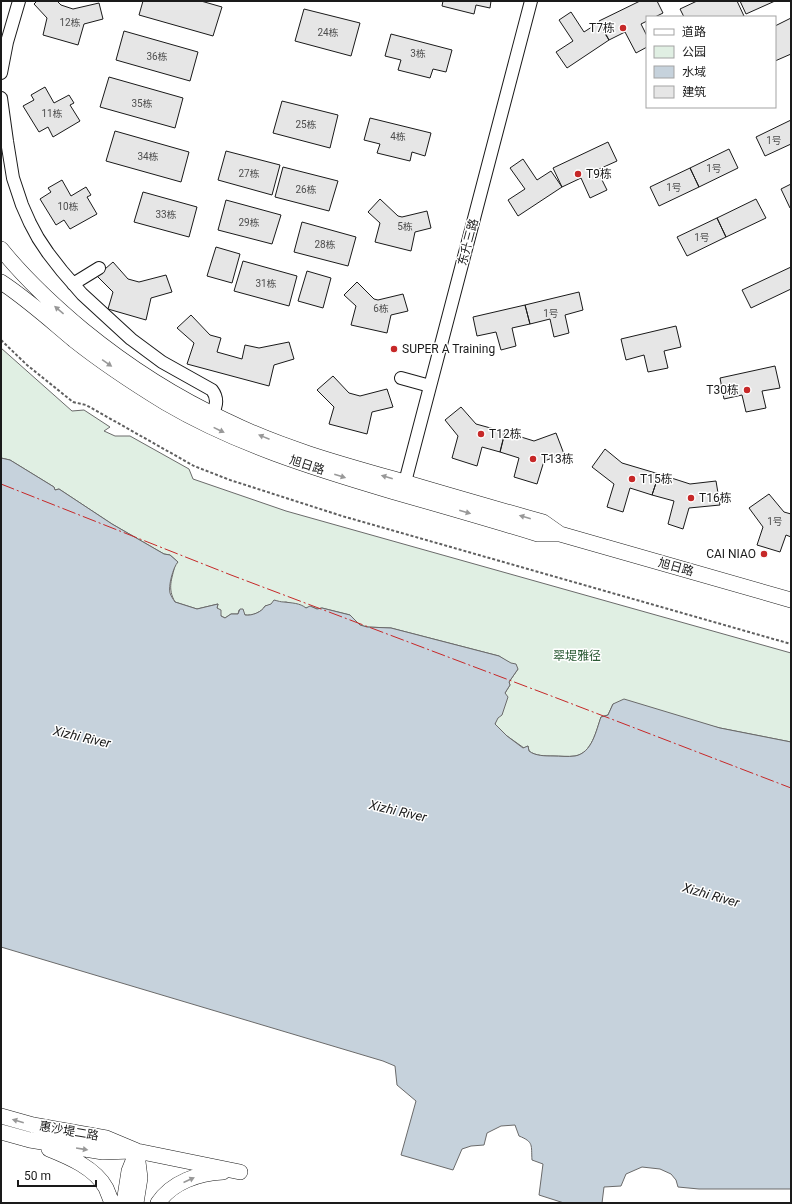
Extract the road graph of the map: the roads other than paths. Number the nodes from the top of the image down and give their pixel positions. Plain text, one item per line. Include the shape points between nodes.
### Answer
1 (19, 1) edge
2 (531, 1) edge
3 (6, 47) junction
4 (18, 49) dead end
5 (1, 73) edge
6 (1, 98) edge
7 (1, 249) edge
8 (99, 268) dead end
9 (1, 282) edge
10 (73, 284) junction
11 (82, 338) junction
12 (401, 378) dead end
13 (430, 386) junction
14 (212, 414) junction
15 (405, 482) junction
16 (560, 534) junction
17 (791, 600) edge
18 (1, 1116) edge
19 (1, 1132) edge
20 (30, 1140) junction
21 (137, 1150) junction
22 (112, 1203) edge
23 (124, 1203) edge
24 (136, 1203) edge
25 (158, 1203) edge

1 - 3 street
2 - 13 street, 东升三路
3 - 4 street
3 - 5 street
6 - 10 street via 11,169 22,204 40,242
11 -> 7 main road
8 - 10 street
9 - 11 main road
10 - 14 street via 144,349 212,390 216,400
11 - 14 main road, 旭日路 via 115,354 158,384
11 -> 16 main road, 旭日路 via 122,374 167,403 269,452 538,534
12 - 13 street
13 - 15 street, 东升三路
15 -> 14 main road, 旭日路 via 299,450
16 -> 15 main road, 旭日路 via 543,522
16 - 17 main road, 旭日路
21 -> 18 main road, 惠沙堤二路 via 106,1138 33,1125
19 - 20 main road, 惠沙堤二路
20 -> 21 main road, 惠沙堤二路 via 103,1152
20 - 22 main road via 65,1156 94,1174 105,1187
21 - 23 main road via 129,1171
21 - 24 main road via 140,1178
25 -> 21 main road, 惠沙堤二路 via 175,1187 200,1175 240,1172

